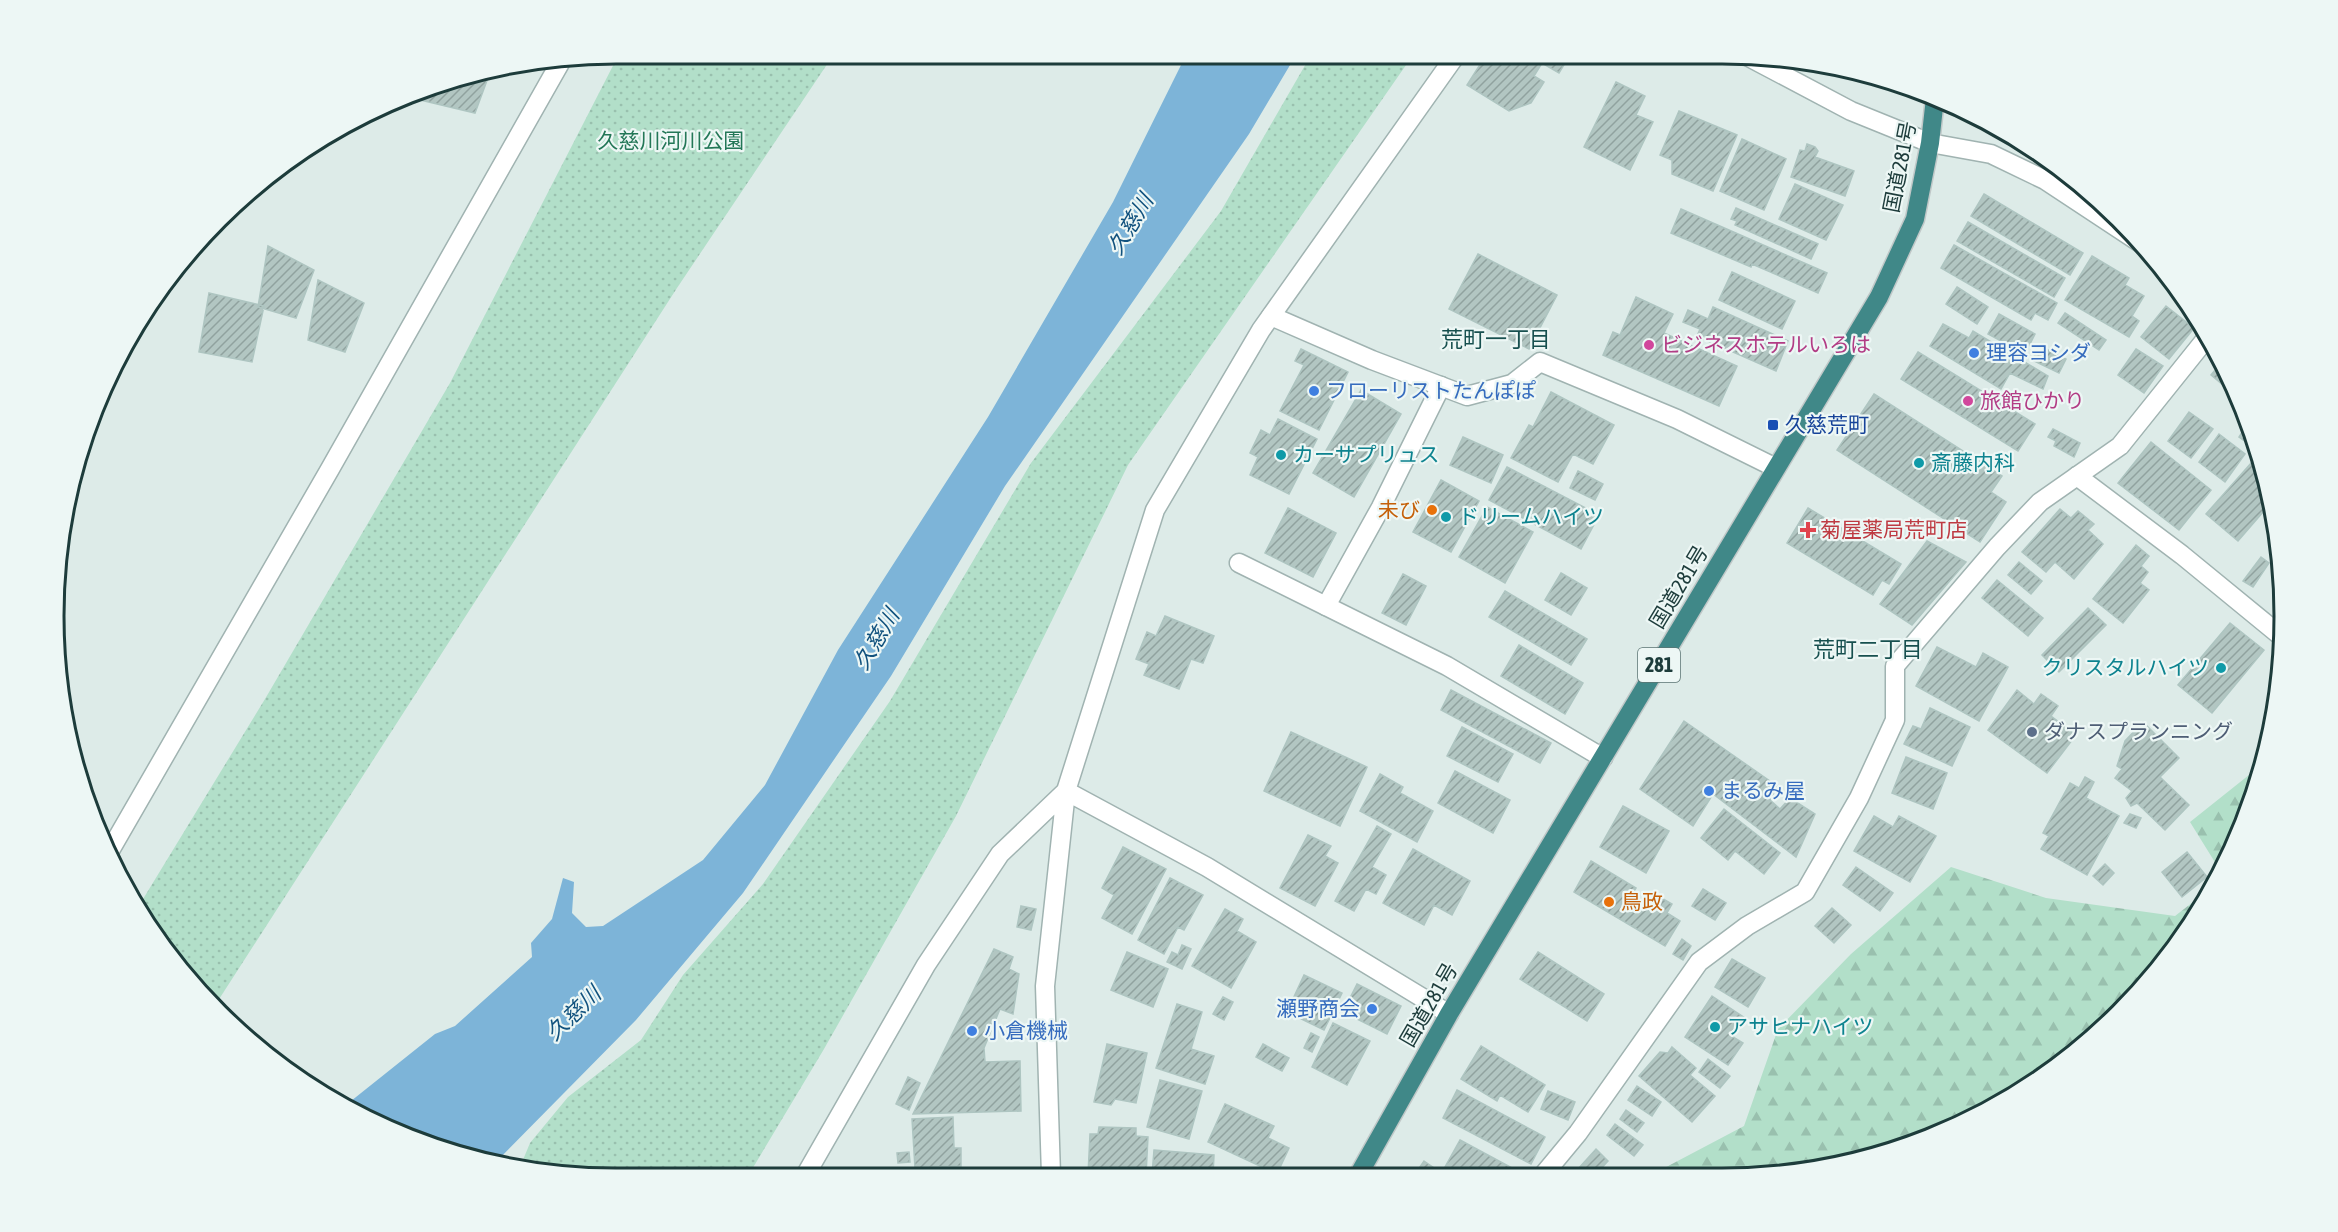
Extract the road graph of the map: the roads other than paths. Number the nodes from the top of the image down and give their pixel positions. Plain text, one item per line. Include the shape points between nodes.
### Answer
1 (1450, 64) edge
2 (1767, 67) edge
3 (557, 68) edge
4 (1934, 106) edge
5 (1930, 143) junction
6 (2106, 220) edge
7 (1271, 316) junction
8 (2202, 344) edge
9 (1441, 386) junction
10 (1776, 468) junction
11 (2078, 476) junction
12 (1239, 563) dead end
13 (1326, 606) junction
14 (2273, 630) edge
15 (1603, 758) junction
16 (1066, 790) junction
17 (114, 844) edge
18 (1449, 1014) junction
19 (811, 1168) edge
20 (1051, 1168) edge
21 (1362, 1168) edge
22 (1549, 1168) edge

1 - 7 street
2 - 5 street via 1851,111
3 - 17 street
4 - 5 highway, 国道281号 / 281
5 - 6 street via 1991,154 2045,180
5 - 10 highway, 国道281号 / 281 via 1915,219 1879,297
7 - 9 street
7 - 16 street via 1155,510
8 - 11 street via 2120,446
9 - 10 street via 1467,396 1512,384 1540,362 1677,419
9 - 13 street
10 - 15 highway, 国道281号 / 281
11 - 14 street
11 - 22 street via 2040,502 1997,546 1895,666 1895,720 1859,798 1805,892 1747,926 1699,962
12 - 13 street
13 - 15 street via 1447,666
15 - 18 highway, 国道281号 / 281
16 - 18 street via 1207,867
16 - 19 street via 1000,854 926,965
16 - 20 street via 1045,986
18 - 21 highway, 国道281号 / 281

